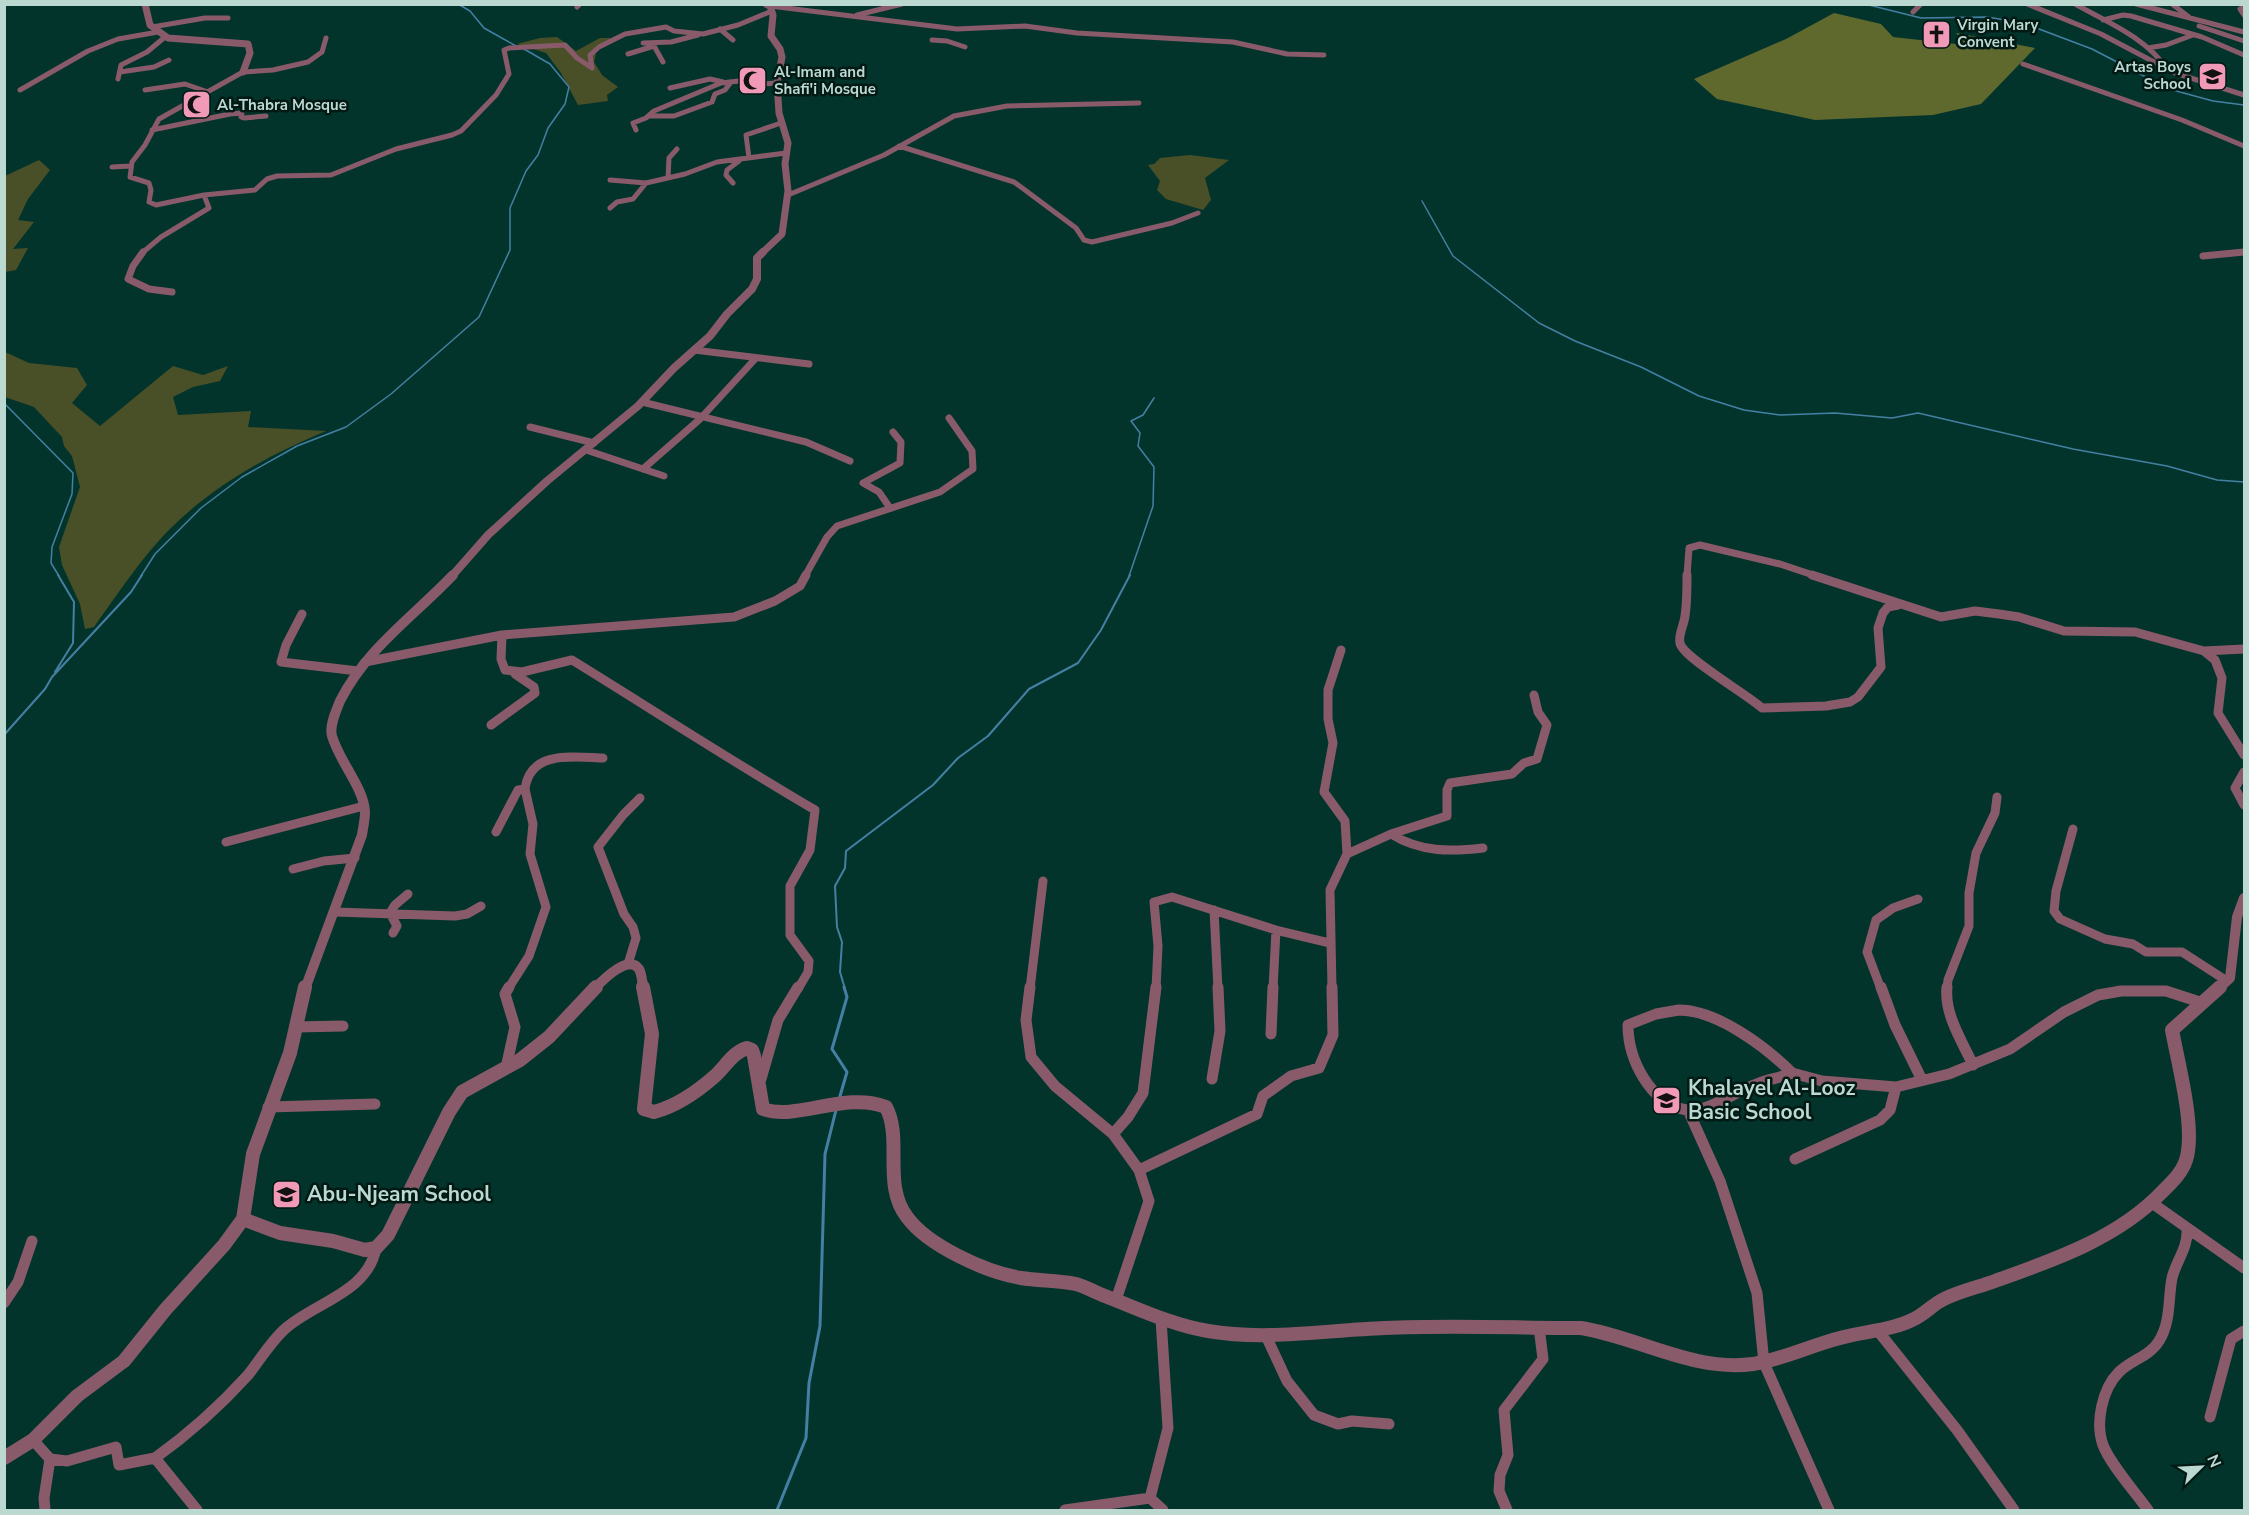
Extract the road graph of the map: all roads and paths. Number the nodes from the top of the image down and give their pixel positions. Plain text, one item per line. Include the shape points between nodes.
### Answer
1 (145, 4) edge
2 (878, 4) edge
3 (902, 4) edge
4 (1921, 4) edge
5 (2027, 4) edge
6 (2075, 4) edge
7 (2136, 4) edge
8 (2154, 4) edge
9 (2172, 4) edge
10 (2238, 4) edge
11 (769, 7) edge
12 (2244, 7) edge
13 (884, 8) junction
14 (1913, 12) dead end
15 (2244, 15) edge
16 (852, 17) junction
17 (228, 18) dead end
18 (2187, 18) junction
19 (2103, 20) junction
20 (743, 23) junction
21 (757, 25) dead end
22 (937, 25) junction
23 (152, 27) junction
24 (720, 29) junction
25 (158, 32) junction
26 (2244, 32) edge
27 (703, 34) junction
28 (2194, 34) junction
29 (165, 37) junction
30 (2232, 37) junction
31 (326, 38) dead end
32 (733, 40) dead end
33 (2244, 41) edge
34 (2212, 42) junction
35 (643, 43) dead end
36 (654, 45) junction
37 (965, 48) dead end
38 (2148, 48) junction
39 (628, 54) dead end
40 (1324, 55) dead end
41 (2244, 55) edge
42 (169, 60) dead end
43 (663, 62) dead end
44 (2023, 64) dead end
45 (2167, 70) junction
46 (120, 72) junction
47 (243, 72) junction
48 (118, 79) dead end
49 (728, 82) junction
50 (777, 83) junction
51 (2223, 84) dead end
52 (669, 88) dead end
53 (20, 90) dead end
54 (145, 90) dead end
55 (208, 92) junction
56 (2244, 95) edge
57 (1139, 103) dead end
58 (266, 116) dead end
59 (648, 116) junction
60 (781, 123) junction
61 (152, 130) junction
62 (636, 130) dead end
63 (898, 146) junction
64 (2244, 146) edge
65 (677, 149) dead end
66 (786, 153) junction
67 (749, 158) junction
68 (741, 159) junction
69 (112, 166) dead end
70 (130, 166) junction
71 (668, 178) junction
72 (610, 180) dead end
73 (646, 183) junction
74 (733, 183) dead end
75 (204, 195) junction
76 (788, 195) junction
77 (610, 208) dead end
78 (1198, 213) dead end
79 (2244, 252) edge
80 (2204, 256) dead end
81 (172, 292) dead end
82 (694, 350) junction
83 (756, 358) junction
84 (809, 364) dead end
85 (642, 402) junction
86 (702, 417) junction
87 (949, 418) dead end
88 (530, 427) dead end
89 (893, 432) dead end
90 (590, 447) junction
91 (850, 461) dead end
92 (643, 469) junction
93 (664, 476) dead end
94 (890, 508) junction
95 (1898, 605) junction
96 (302, 614) dead end
97 (502, 635) junction
98 (2244, 649) edge
99 (1341, 650) dead end
100 (2204, 651) junction
101 (361, 666) junction
102 (515, 674) junction
103 (1534, 695) dead end
104 (491, 724) dead end
105 (2244, 755) edge
106 (603, 758) dead end
107 (2244, 772) edge
108 (525, 789) junction
109 (1997, 797) dead end
110 (640, 798) dead end
111 (2244, 805) edge
112 (364, 806) junction
113 (2073, 829) dead end
114 (496, 832) dead end
115 (1391, 834) junction
116 (225, 842) dead end
117 (1483, 848) dead end
118 (1347, 854) junction
119 (355, 858) junction
120 (293, 868) dead end
121 (1043, 881) dead end
122 (408, 894) dead end
123 (2244, 898) edge
124 (1918, 899) dead end
125 (481, 906) dead end
126 (1214, 910) junction
127 (335, 912) junction
128 (390, 913) junction
129 (1276, 930) junction
130 (393, 933) dead end
131 (1330, 943) junction
132 (628, 964) junction
133 (2227, 981) junction
134 (2203, 1003) junction
135 (343, 1026) dead end
136 (295, 1027) junction
137 (1271, 1034) dead end
138 (1973, 1065) junction
139 (506, 1068) junction
140 (1792, 1073) junction
141 (1212, 1079) dead end
142 (1922, 1080) junction
143 (760, 1081) junction
144 (1896, 1087) junction
145 (375, 1104) dead end
146 (268, 1107) junction
147 (1688, 1110) junction
148 (1113, 1134) junction
149 (1795, 1159) dead end
150 (1139, 1170) junction
151 (2152, 1203) junction
152 (243, 1219) junction
153 (2187, 1230) junction
154 (32, 1241) dead end
155 (375, 1248) junction
156 (2244, 1268) edge
157 (1116, 1300) junction
158 (4, 1303) edge
159 (1161, 1319) junction
160 (1539, 1328) junction
161 (1878, 1331) junction
162 (2244, 1331) edge
163 (1266, 1336) junction
164 (1764, 1363) junction
165 (2210, 1417) dead end
166 (1389, 1424) dead end
167 (33, 1440) junction
168 (4, 1458) edge
169 (155, 1458) junction
170 (50, 1459) junction
171 (1150, 1498) junction
172 (45, 1510) edge
173 (197, 1510) edge
174 (1065, 1510) edge
175 (1163, 1510) edge
176 (1507, 1510) edge
177 (1829, 1510) edge
178 (2014, 1510) edge
179 (2148, 1510) edge

1 - 23 street
2 - 13 street
3 - 13 street
4 - 14 street
5 - 45 street via 2101,34
6 - 19 street
7 - 18 street
8 - 18 street
9 - 18 street
10 - 12 street
11 - 16 street
11 - 20 street
11 - 50 street via 771,36 782,57
12 - 15 street via 2240,9
13 - 16 street
16 - 22 street
17 - 23 street
18 - 26 street
18 - 30 street
19 - 28 street via 2123,15
19 - 38 street
20 - 21 street via 744,27
20 - 24 street
22 - 37 street via 931,41 947,41
22 - 40 street via 957,29 1025,26 1233,42 1287,54
23 - 25 street
24 - 27 street
24 - 32 street
25 - 29 street
25 - 53 street via 118,39 88,51
27 - 36 street
27 - 75 street via 666,27 625,34 590,55 592,68 565,45 509,48 504,50 509,74 496,95 461,131 396,148 331,175 277,176 255,190
28 - 34 street
28 - 38 street via 2169,45
29 - 46 street via 147,52 121,64
29 - 47 street via 248,44 250,53
30 - 33 street
30 - 34 street
31 - 47 street via 322,52 310,61
34 - 41 street
35 - 36 street
36 - 39 street
36 - 43 street
38 - 45 street
42 - 46 street via 154,67
44 - 64 street
45 - 51 street
45 - 56 street
46 - 48 street
47 - 55 street
49 - 50 street
49 - 52 street via 710,79
49 - 59 street via 683,97
49 - 59 street via 712,102 667,118
50 - 60 street
54 - 55 street via 185,84
55 - 61 street via 159,119
57 - 63 street via 1007,106 954,116
58 - 61 street via 244,118 242,113 230,114
59 - 62 street via 633,123
60 - 66 street via 788,143
60 - 67 street via 746,135
61 - 70 street
63 - 76 street via 845,173
63 - 78 street via 1014,183 1077,228 1084,240 1092,242 1162,226
65 - 71 street via 669,158
66 - 67 street
66 - 76 street
67 - 68 street
68 - 71 street via 717,162
68 - 74 street via 727,170 726,175
69 - 70 street
70 - 75 street via 130,177 149,183 149,202 156,205
71 - 73 street
72 - 73 street
73 - 77 street via 633,199 619,200
75 - 81 street via 209,208 156,240 129,273 128,279 135,284
76 - 82 street via 784,229 757,258 755,284
79 - 80 street
82 - 83 street
82 - 85 street
83 - 84 street
83 - 86 street
85 - 86 street
85 - 90 street
86 - 91 street via 806,442
86 - 92 street
87 - 94 street via 972,451 973,469 940,492
88 - 90 street
89 - 94 street via 901,442 900,463 863,483 879,492
90 - 92 street
90 - 101 street via 488,535
92 - 93 street
94 - 97 street via 837,526 800,586 734,617
95 - 95 street via 1780,564 1730,550 1692,546 1680,646 1694,661 1762,708 1813,708 1853,700 1863,692 1881,667 1881,617 1888,607
95 - 100 street via 1941,617 1975,611 2009,615 2064,631 2135,632
96 - 101 street via 281,662
97 - 101 street
97 - 102 street via 501,659 505,670
98 - 100 street
99 - 118 street via 1328,690 1333,743 1324,792 1345,821
100 - 105 street via 2215,660 2222,678 2218,713
101 - 112 street via 335,712 331,734
102 - 104 street via 529,682 535,693
102 - 143 street via 572,660 815,810 810,850 790,886 790,935 809,962 808,972 778,1020
103 - 115 street via 1538,712 1547,725 1538,759 1524,763 1512,774 1450,783 1447,816
106 - 108 street via 544,761 532,768 524,780
107 - 111 street via 2235,788
108 - 114 street via 518,790
108 - 139 street via 533,824 530,854 546,907 529,956 505,994 515,1027
109 - 138 street via 1995,813 1976,853 1968,926 1948,980 1946,997
110 - 132 street via 598,847 636,938
112 - 116 street
112 - 119 street via 362,836
113 - 133 street via 2056,891 2054,911 2060,918 2146,952 2182,952
115 - 117 street via 1405,844 1443,853
115 - 118 street
118 - 131 street via 1330,890
119 - 120 street
119 - 127 street
121 - 148 street via 1026,1020 1031,1057 1055,1086
122 - 128 street
123 - 133 street via 2234,935 2233,970
124 - 142 street via 1893,908 1876,920 1867,952 1894,1025
125 - 128 street via 455,916
126 - 129 street
126 - 141 street via 1220,1031
126 - 148 street via 1172,897 1154,902 1156,988 1143,1093
127 - 128 street
127 - 136 street via 303,994
128 - 130 street via 397,926
129 - 131 street
129 - 137 street
131 - 150 street via 1333,1035 1319,1068 1291,1077 1263,1096 1257,1114
132 - 139 street via 598,985 549,1037
132 - 143 street via 640,970 650,1016 650,1067 644,1109 657,1113 695,1091 744,1048 753,1052
133 - 134 street
134 - 138 street via 2166,991 2098,994 2010,1049
134 - 151 street via 2172,1030 2187,1114 2188,1148 2181,1171
135 - 136 street
136 - 146 street via 290,1053
138 - 142 street
139 - 155 street via 462,1092 388,1235
140 - 144 street via 1822,1081
140 - 147 street
140 - 147 street via 1770,1049 1746,1033 1696,1012 1648,1016 1628,1025 1628,1042 1639,1070 1658,1097
142 - 144 street
143 - 157 street via 760,1101 766,1111 834,1103 880,1103 892,1116 890,1137 896,1196 905,1217 916,1228 959,1254 1015,1277 1073,1283
144 - 149 street via 1890,1110 1880,1120
145 - 146 street
146 - 152 street via 253,1154
147 - 164 street via 1720,1181 1757,1293
148 - 150 street
150 - 157 street via 1149,1201
151 - 153 street
151 - 161 street via 2063,1257 1944,1299 1913,1320
152 - 155 street via 280,1233 365,1250
152 - 167 street via 124,1361 77,1396
153 - 156 street
153 - 179 street via 2188,1240 2175,1270 2169,1316 2159,1343 2118,1372 2099,1422 2104,1448
154 - 158 street via 18,1282
155 - 169 street via 376,1254 360,1280 286,1328 217,1407 189,1434
157 - 159 street
159 - 163 street via 1211,1331
159 - 171 street via 1168,1428
160 - 163 street via 1359,1329
160 - 164 street via 1601,1330 1673,1356 1726,1364
160 - 176 street via 1543,1359 1504,1410 1508,1455 1499,1491
161 - 164 street via 1842,1337
161 - 178 street via 1957,1430
162 - 165 street via 2231,1339
163 - 166 street via 1287,1381 1314,1415 1338,1424 1352,1420
164 - 177 street
167 - 168 street
167 - 170 street
169 - 170 street via 119,1465 116,1447 67,1461
169 - 173 street
170 - 172 street
171 - 174 street
171 - 175 street

